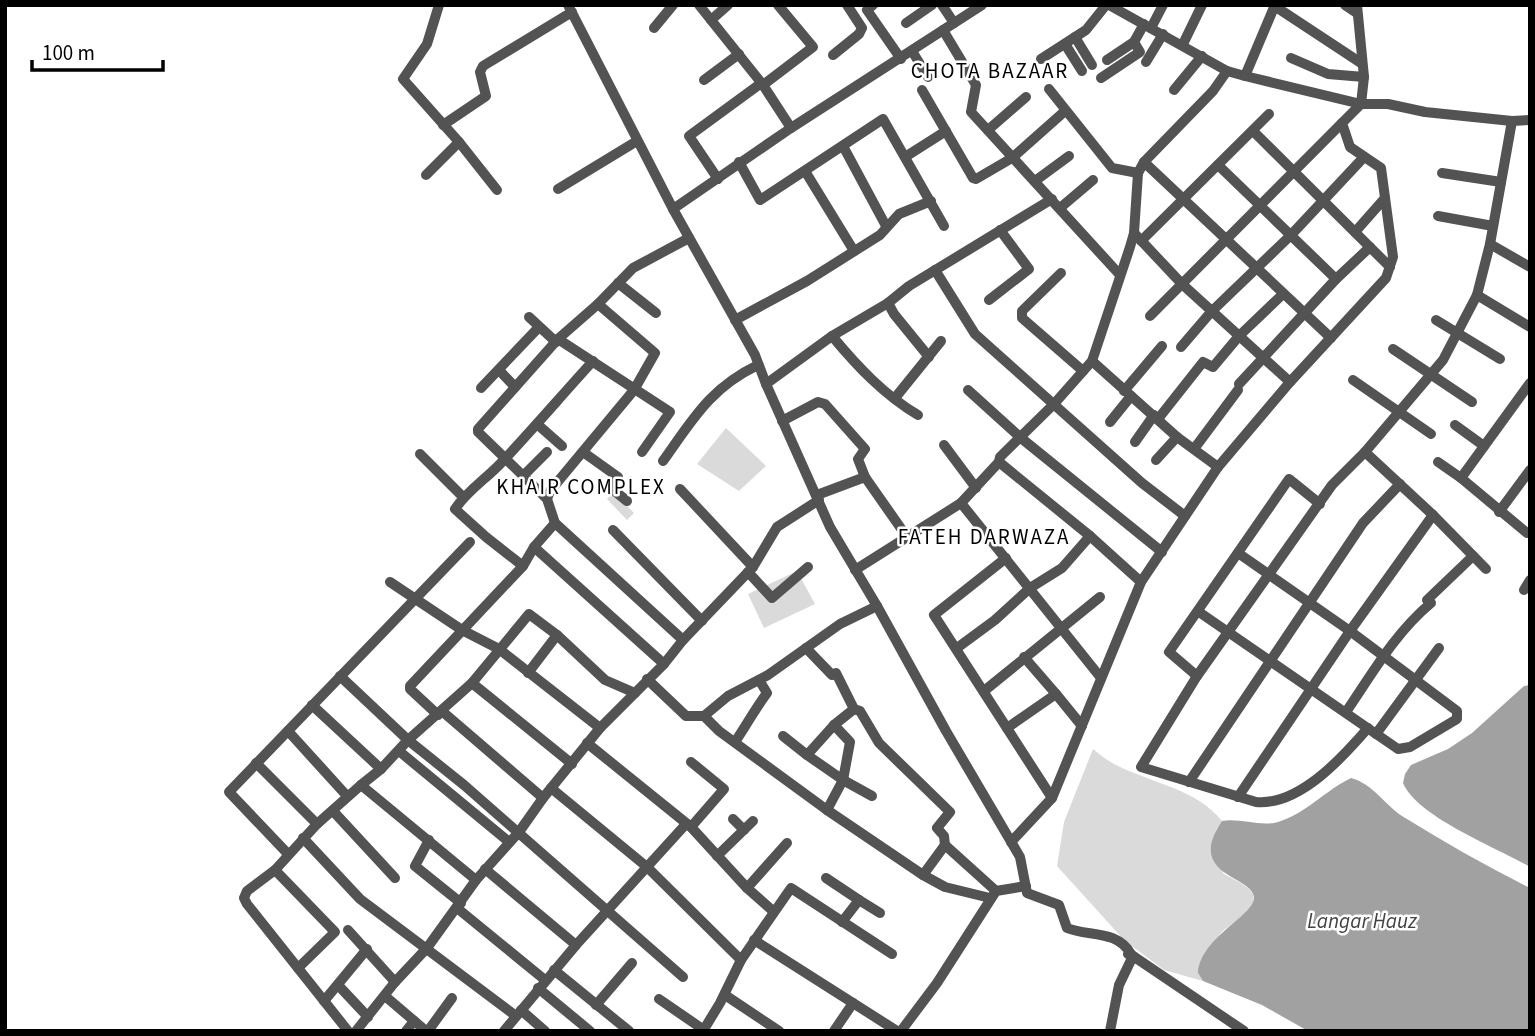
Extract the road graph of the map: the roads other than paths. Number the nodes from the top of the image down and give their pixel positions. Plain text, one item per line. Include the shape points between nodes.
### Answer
1 (439, 5) edge
2 (673, 5) edge
3 (699, 5) edge
4 (728, 5) edge
5 (778, 5) edge
6 (847, 5) edge
7 (873, 5) edge
8 (932, 5) edge
9 (942, 5) edge
10 (982, 5) edge
11 (1107, 5) edge
12 (1163, 5) edge
13 (1202, 5) edge
14 (1345, 5) edge
15 (1274, 6) edge
16 (570, 9) edge
17 (1357, 9) edge
18 (711, 20) junction
19 (905, 23) dead end
20 (954, 23) junction
21 (1148, 26) junction
22 (654, 28) dead end
23 (943, 30) junction
24 (1163, 34) junction
25 (1075, 37) junction
26 (1134, 42) junction
27 (1065, 44) junction
28 (1183, 44) junction
29 (912, 51) junction
30 (739, 54) junction
31 (833, 55) dead end
32 (1202, 56) junction
33 (1292, 58) dead end
34 (901, 59) junction
35 (1041, 59) dead end
36 (1107, 60) dead end
37 (1146, 62) dead end
38 (1361, 64) junction
39 (1092, 65) dead end
40 (1082, 71) dead end
41 (1227, 71) junction
42 (1245, 76) junction
43 (1364, 77) junction
44 (928, 78) dead end
45 (1101, 78) dead end
46 (704, 80) dead end
47 (762, 84) junction
48 (1049, 89) dead end
49 (922, 90) dead end
50 (1174, 90) dead end
51 (1026, 97) dead end
52 (1361, 104) junction
53 (1065, 111) junction
54 (1269, 114) dead end
55 (1530, 120) edge
56 (1512, 121) junction
57 (1342, 123) junction
58 (443, 125) junction
59 (791, 128) junction
60 (988, 130) junction
61 (946, 131) junction
62 (1253, 131) junction
63 (637, 141) junction
64 (459, 142) junction
65 (843, 146) junction
66 (1069, 156) dead end
67 (905, 157) junction
68 (1364, 157) junction
69 (1012, 158) junction
70 (739, 162) junction
71 (1144, 162) junction
72 (1218, 166) junction
73 (805, 171) junction
74 (1294, 172) junction
75 (1138, 173) junction
76 (1443, 173) dead end
77 (426, 175) dead end
78 (718, 179) junction
79 (1093, 180) dead end
80 (1035, 181) junction
81 (1501, 182) junction
82 (558, 189) dead end
83 (497, 190) dead end
84 (1385, 198) junction
85 (1052, 199) junction
86 (1184, 200) junction
87 (931, 201) junction
88 (1324, 201) junction
89 (1260, 206) junction
90 (1060, 208) junction
91 (673, 209) junction
92 (1438, 216) dead end
93 (886, 226) junction
94 (944, 226) dead end
95 (1493, 226) junction
96 (1000, 230) junction
97 (1355, 232) junction
98 (1290, 235) junction
99 (1138, 237) junction
100 (689, 238) junction
101 (1226, 239) junction
102 (1490, 244) junction
103 (1370, 247) junction
104 (853, 251) junction
105 (1390, 267) junction
106 (1530, 267) edge
107 (1256, 268) junction
108 (935, 270) junction
109 (1061, 273) dead end
110 (1120, 275) junction
111 (1336, 279) junction
112 (618, 283) junction
113 (1182, 284) junction
114 (1283, 294) junction
115 (1477, 295) junction
116 (989, 300) dead end
117 (888, 303) junction
118 (598, 304) junction
119 (1211, 312) junction
120 (656, 313) dead end
121 (1304, 314) junction
122 (1150, 316) dead end
123 (529, 317) dead end
124 (734, 320) junction
125 (1436, 320) dead end
126 (539, 327) junction
127 (1530, 327) edge
128 (1458, 334) junction
129 (832, 336) junction
130 (1239, 336) junction
131 (1331, 338) junction
132 (557, 341) junction
133 (941, 341) dead end
134 (1162, 346) dead end
135 (1181, 347) dead end
136 (1393, 349) dead end
137 (929, 357) junction
138 (1262, 359) junction
139 (1500, 359) dead end
140 (593, 361) junction
141 (1092, 361) junction
142 (758, 365) junction
143 (499, 370) junction
144 (1083, 371) junction
145 (1430, 374) junction
146 (1353, 380) dead end
147 (1290, 382) junction
148 (1530, 383) edge
149 (765, 384) junction
150 (515, 387) junction
151 (481, 388) dead end
152 (634, 390) junction
153 (968, 390) dead end
154 (1127, 393) junction
155 (895, 398) junction
156 (1472, 402) dead end
157 (1054, 404) junction
158 (1400, 411) junction
159 (918, 415) dead end
160 (1156, 417) junction
161 (782, 421) junction
162 (1110, 422) dead end
163 (537, 424) junction
164 (1455, 425) dead end
165 (1431, 434) dead end
166 (1177, 437) junction
167 (1021, 438) junction
168 (1135, 442) dead end
169 (944, 445) dead end
170 (562, 446) dead end
171 (1484, 446) junction
172 (1194, 449) junction
173 (547, 452) dead end
174 (583, 452) junction
175 (642, 452) dead end
176 (1365, 453) junction
177 (420, 454) dead end
178 (505, 459) junction
179 (1156, 460) dead end
180 (663, 461) dead end
181 (999, 462) junction
182 (1438, 462) dead end
183 (1218, 467) junction
184 (1530, 470) edge
185 (523, 476) junction
186 (865, 477) junction
187 (1461, 478) junction
188 (1400, 484) junction
189 (976, 488) junction
190 (680, 489) dead end
191 (463, 497) junction
192 (818, 498) junction
193 (547, 499) junction
194 (627, 501) dead end
195 (961, 503) junction
196 (1320, 504) junction
197 (1499, 512) junction
198 (1433, 515) junction
199 (1185, 516) junction
200 (555, 523) junction
201 (613, 530) dead end
202 (1527, 533) dead end
203 (1090, 536) junction
204 (907, 537) junction
205 (470, 542) dead end
206 (534, 547) junction
207 (1162, 552) junction
208 (1238, 553) junction
209 (1473, 556) junction
210 (1006, 558) junction
211 (523, 566) junction
212 (808, 567) dead end
213 (1486, 569) dead end
214 (750, 570) junction
215 (855, 570) junction
216 (1270, 575) junction
217 (1530, 580) edge
218 (390, 582) dead end
219 (1141, 582) junction
220 (1030, 588) junction
221 (1524, 590) dead end
222 (1100, 597) dead end
223 (417, 598) junction
224 (1309, 603) junction
225 (877, 606) junction
226 (1199, 612) junction
227 (702, 621) junction
228 (1061, 627) junction
229 (462, 630) junction
230 (1350, 631) junction
231 (1228, 633) junction
232 (557, 635) junction
233 (683, 640) junction
234 (806, 648) junction
235 (957, 648) junction
236 (1439, 648) dead end
237 (499, 649) junction
238 (1384, 656) junction
239 (1024, 657) junction
240 (1270, 661) junction
241 (664, 664) junction
242 (528, 673) junction
243 (340, 676) junction
244 (1197, 676) junction
245 (1101, 678) junction
246 (647, 679) junction
247 (1417, 679) junction
248 (759, 680) junction
249 (472, 683) junction
250 (1310, 690) junction
251 (984, 691) junction
252 (635, 693) junction
253 (1056, 694) junction
254 (312, 705) junction
255 (854, 709) junction
256 (1346, 712) junction
257 (440, 713) junction
258 (704, 716) junction
259 (834, 725) junction
260 (1082, 726) junction
261 (600, 728) junction
262 (1007, 728) junction
263 (288, 731) junction
264 (1372, 731) junction
265 (783, 736) dead end
266 (408, 740) junction
267 (735, 742) junction
268 (587, 743) junction
269 (399, 751) junction
270 (807, 755) junction
271 (691, 762) dead end
272 (256, 763) junction
273 (572, 764) junction
274 (381, 769) junction
275 (843, 780) junction
276 (1189, 782) junction
277 (360, 785) junction
278 (551, 788) junction
279 (347, 796) junction
280 (872, 796) dead end
281 (1238, 797) junction
282 (543, 798) junction
283 (1052, 798) junction
284 (827, 810) junction
285 (333, 811) junction
286 (733, 819) dead end
287 (753, 821) dead end
288 (317, 824) junction
289 (689, 825) junction
290 (744, 830) junction
291 (519, 832) junction
292 (303, 838) junction
293 (429, 839) junction
294 (509, 842) junction
295 (1011, 842) junction
296 (787, 843) dead end
297 (945, 845) junction
298 (288, 854) junction
299 (717, 856) junction
300 (647, 867) junction
301 (485, 869) junction
302 (275, 870) junction
303 (923, 875) junction
304 (396, 878) dead end
305 (825, 878) dead end
306 (476, 880) junction
307 (1026, 886) junction
308 (747, 888) junction
309 (993, 895) junction
310 (859, 900) junction
311 (459, 905) junction
312 (606, 911) junction
313 (773, 911) junction
314 (880, 913) dead end
315 (842, 922) junction
316 (348, 930) dead end
317 (754, 940) junction
318 (576, 945) junction
319 (427, 948) junction
320 (367, 949) junction
321 (892, 954) dead end
322 (1132, 955) junction
323 (741, 960) junction
324 (632, 962) dead end
325 (298, 968) junction
326 (554, 970) junction
327 (683, 977) dead end
328 (395, 982) junction
329 (542, 984) junction
330 (338, 985) junction
331 (725, 995) junction
332 (385, 996) junction
333 (452, 998) dead end
334 (659, 999) dead end
335 (324, 1001) junction
336 (853, 1003) junction
337 (596, 1005) junction
338 (518, 1013) junction
339 (368, 1017) junction
340 (414, 1021) junction
341 (704, 1030) edge
342 (348, 1031) edge
343 (356, 1031) edge
344 (406, 1031) edge
345 (427, 1031) edge
346 (504, 1031) edge
347 (545, 1031) edge
348 (590, 1031) edge
349 (629, 1031) edge
350 (779, 1031) edge
351 (834, 1031) edge
352 (899, 1031) edge
353 (1110, 1031) edge
354 (1244, 1031) edge

1 - 58 street via 427,44 403,79
2 - 22 street
3 - 18 street
4 - 18 street
5 - 47 street via 813,47
6 - 31 street via 862,28
7 - 34 street via 867,10
8 - 19 street
9 - 20 street
10 - 20 street
11 - 21 street
11 - 25 street
12 - 21 street
13 - 28 street
14 - 17 street
15 - 38 street
15 - 42 street
16 - 58 street via 483,66 480,72 486,96
16 - 63 street
17 - 38 street
18 - 30 street
20 - 23 street
21 - 24 street
21 - 26 street
23 - 29 street
23 - 60 street via 976,85 971,112
24 - 28 street
24 - 37 street
25 - 27 street
25 - 39 street
26 - 36 street
26 - 45 street via 1140,52
27 - 35 street
27 - 40 street
28 - 32 street
29 - 34 street
29 - 44 street
30 - 46 street
30 - 47 street
32 - 41 street
32 - 50 street
33 - 43 street via 1328,74
34 - 59 street
38 - 43 street
41 - 42 street
41 - 71 street
42 - 52 street
43 - 52 street
47 - 59 street
47 - 78 street via 689,136
48 - 53 street
49 - 61 street
51 - 60 street
52 - 56 street
52 - 57 street
53 - 69 street
53 - 75 street via 1112,168
54 - 62 street
55 - 56 street
56 - 81 street
57 - 68 street via 1350,147
57 - 74 street
58 - 64 street
59 - 70 street
60 - 69 street
61 - 67 street
61 - 69 street via 974,179
62 - 72 street
62 - 74 street
63 - 82 street
63 - 91 street
64 - 77 street
64 - 83 street
65 - 67 street via 883,119
65 - 73 street
65 - 93 street
66 - 80 street
67 - 87 street
68 - 84 street via 1381,168
68 - 88 street
69 - 80 street
70 - 73 street via 760,200
70 - 78 street
71 - 75 street
71 - 86 street
72 - 86 street
72 - 89 street
73 - 104 street
74 - 88 street
74 - 89 street
75 - 99 street
76 - 81 street
78 - 91 street
79 - 90 street
80 - 85 street
81 - 95 street
84 - 97 street
84 - 105 street via 1393,257
85 - 90 street
85 - 96 street
86 - 99 street
86 - 101 street
87 - 93 street via 899,214
87 - 94 street
88 - 97 street
88 - 98 street
89 - 98 street
89 - 101 street
90 - 110 street
91 - 100 street
92 - 95 street
93 - 104 street via 880,235
95 - 102 street
96 - 108 street
96 - 116 street via 1029,269
97 - 103 street
98 - 107 street
98 - 111 street
99 - 110 street
99 - 113 street
100 - 112 street via 633,268
100 - 124 street
101 - 107 street
101 - 113 street
102 - 106 street
102 - 115 street
103 - 105 street
103 - 111 street
104 - 124 street
105 - 131 street via 1387,278
107 - 114 street
107 - 119 street
108 - 117 street
108 - 157 street via 975,334
109 - 144 street via 1021,314
110 - 141 street
111 - 121 street
112 - 118 street
112 - 120 street
113 - 119 street
113 - 122 street
114 - 121 street
114 - 130 street
115 - 127 street
115 - 128 street
117 - 129 street
117 - 137 street
118 - 132 street
118 - 152 street via 655,353
119 - 130 street
119 - 135 street
121 - 131 street
121 - 138 street
123 - 126 street
124 - 142 street
125 - 128 street
126 - 132 street
126 - 143 street
128 - 139 street
128 - 145 street
129 - 149 street
129 - 155 street via 862,372
130 - 138 street
130 - 160 street via 1213,367 1203,362
131 - 147 street
132 - 140 street
132 - 150 street
133 - 137 street
134 - 154 street
136 - 145 street
137 - 155 street
138 - 147 street
138 - 172 street
140 - 152 street
140 - 163 street
141 - 144 street
141 - 154 street
142 - 149 street
142 - 180 street via 734,376 704,402
143 - 150 street
143 - 151 street
144 - 157 street
145 - 156 street
145 - 158 street
146 - 158 street
147 - 183 street
148 - 171 street
149 - 161 street
150 - 178 street via 478,430
152 - 174 street
152 - 175 street via 670,412
153 - 167 street
154 - 160 street
154 - 162 street
155 - 159 street
157 - 167 street
157 - 199 street
158 - 165 street
158 - 176 street
160 - 166 street
160 - 168 street
161 - 186 street via 823,402 865,449 858,458
161 - 192 street
163 - 170 street
163 - 178 street
164 - 171 street
166 - 172 street
166 - 179 street
167 - 181 street
167 - 207 street
169 - 189 street
171 - 187 street
172 - 183 street
173 - 185 street
174 - 193 street
174 - 194 street via 618,477 611,488
176 - 188 street
176 - 196 street via 1332,485
177 - 191 street
178 - 185 street
178 - 191 street
181 - 189 street
181 - 203 street
182 - 187 street
183 - 199 street
184 - 197 street
185 - 193 street
186 - 192 street
186 - 204 street
187 - 197 street
188 - 198 street
188 - 224 street via 1363,523
189 - 195 street
190 - 214 street
191 - 211 street via 455,509
192 - 214 street via 777,527
192 - 215 street
193 - 200 street
195 - 204 street
195 - 210 street
196 - 208 street via 1289,479
196 - 216 street
197 - 202 street
198 - 209 street
198 - 230 street
199 - 207 street
200 - 206 street
200 - 233 street
201 - 227 street
203 - 219 street
203 - 220 street via 1062,568
204 - 215 street
205 - 223 street
206 - 211 street
206 - 241 street
207 - 219 street
208 - 216 street
208 - 226 street
209 - 213 street
209 - 238 street via 1427,600 1431,603
210 - 220 street
210 - 235 street via 934,615
211 - 229 street
212 - 214 street via 772,598
214 - 227 street
215 - 225 street
216 - 224 street
216 - 231 street
217 - 221 street
218 - 223 street
219 - 245 street
220 - 228 street
220 - 235 street
222 - 228 street
223 - 229 street
223 - 243 street
224 - 230 street
224 - 240 street
225 - 234 street
225 - 295 street
226 - 231 street
226 - 244 street via 1170,652
227 - 233 street
228 - 239 street
228 - 245 street
229 - 237 street
229 - 257 street via 410,685
230 - 238 street
230 - 250 street
231 - 240 street
231 - 244 street
232 - 237 street via 530,614
232 - 242 street
232 - 252 street via 605,680
233 - 241 street
234 - 248 street
234 - 255 street via 832,675 836,673
235 - 251 street
236 - 247 street
237 - 242 street
237 - 249 street
238 - 247 street
238 - 256 street
239 - 251 street
239 - 253 street
240 - 250 street
240 - 276 street
241 - 246 street
242 - 261 street
243 - 254 street
243 - 266 street
244 - 276 street via 1141,767
245 - 260 street
246 - 252 street
246 - 258 street via 687,716
247 - 264 street
247 - 264 street via 1457,711 1457,719 1405,749
248 - 258 street via 727,696
248 - 267 street via 767,693
249 - 257 street
249 - 273 street
250 - 256 street
250 - 281 street
251 - 262 street
252 - 261 street
253 - 260 street
253 - 262 street
254 - 263 street
254 - 274 street
255 - 259 street
255 - 297 street via 860,711 879,743 950,812 937,828
256 - 264 street
257 - 266 street
257 - 282 street
258 - 267 street
259 - 270 street
259 - 275 street via 850,742
260 - 283 street
261 - 268 street
262 - 283 street
263 - 272 street
263 - 279 street
264 - 281 street via 1310,784 1263,803
265 - 270 street
266 - 269 street
266 - 291 street
267 - 284 street
268 - 273 street
268 - 289 street
269 - 274 street
269 - 294 street
270 - 275 street
271 - 289 street via 724,789
272 - 288 street
272 - 298 street via 229,792
273 - 278 street
274 - 277 street
275 - 280 street
275 - 284 street
276 - 281 street
277 - 279 street
277 - 293 street
278 - 282 street
278 - 300 street
279 - 285 street
282 - 291 street
283 - 295 street
284 - 303 street
285 - 288 street
285 - 304 street
286 - 290 street
287 - 290 street
288 - 292 street
289 - 299 street
289 - 300 street
290 - 299 street
291 - 294 street
291 - 312 street
292 - 298 street
292 - 319 street via 360,899
293 - 306 street
293 - 311 street via 415,866
294 - 301 street
295 - 307 street via 1020,857
296 - 308 street
297 - 303 street
297 - 309 street
298 - 302 street
299 - 308 street
300 - 312 street
300 - 323 street
301 - 306 street
301 - 318 street
302 - 325 street via 244,898
302 - 325 street via 335,932
303 - 309 street via 945,887
305 - 310 street
306 - 311 street
307 - 309 street
307 - 322 street via 1027,893 1059,905 1067,928
308 - 313 street
309 - 352 street via 937,983
310 - 314 street
310 - 315 street
311 - 319 street
311 - 329 street
312 - 318 street
312 - 327 street
313 - 315 street via 791,888
313 - 317 street
315 - 321 street
316 - 320 street
317 - 323 street
317 - 336 street
318 - 326 street
319 - 328 street
319 - 338 street
320 - 328 street
320 - 330 street
322 - 353 street via 1119,985
322 - 354 street
323 - 331 street
324 - 337 street
325 - 335 street
326 - 329 street
326 - 337 street
328 - 332 street
329 - 338 street
329 - 348 street
330 - 335 street
330 - 339 street
331 - 341 street
331 - 350 street
332 - 339 street
332 - 340 street
333 - 345 street
334 - 341 street
335 - 342 street
336 - 351 street
336 - 352 street
337 - 349 street
338 - 346 street
338 - 347 street
339 - 343 street
340 - 344 street
340 - 345 street

